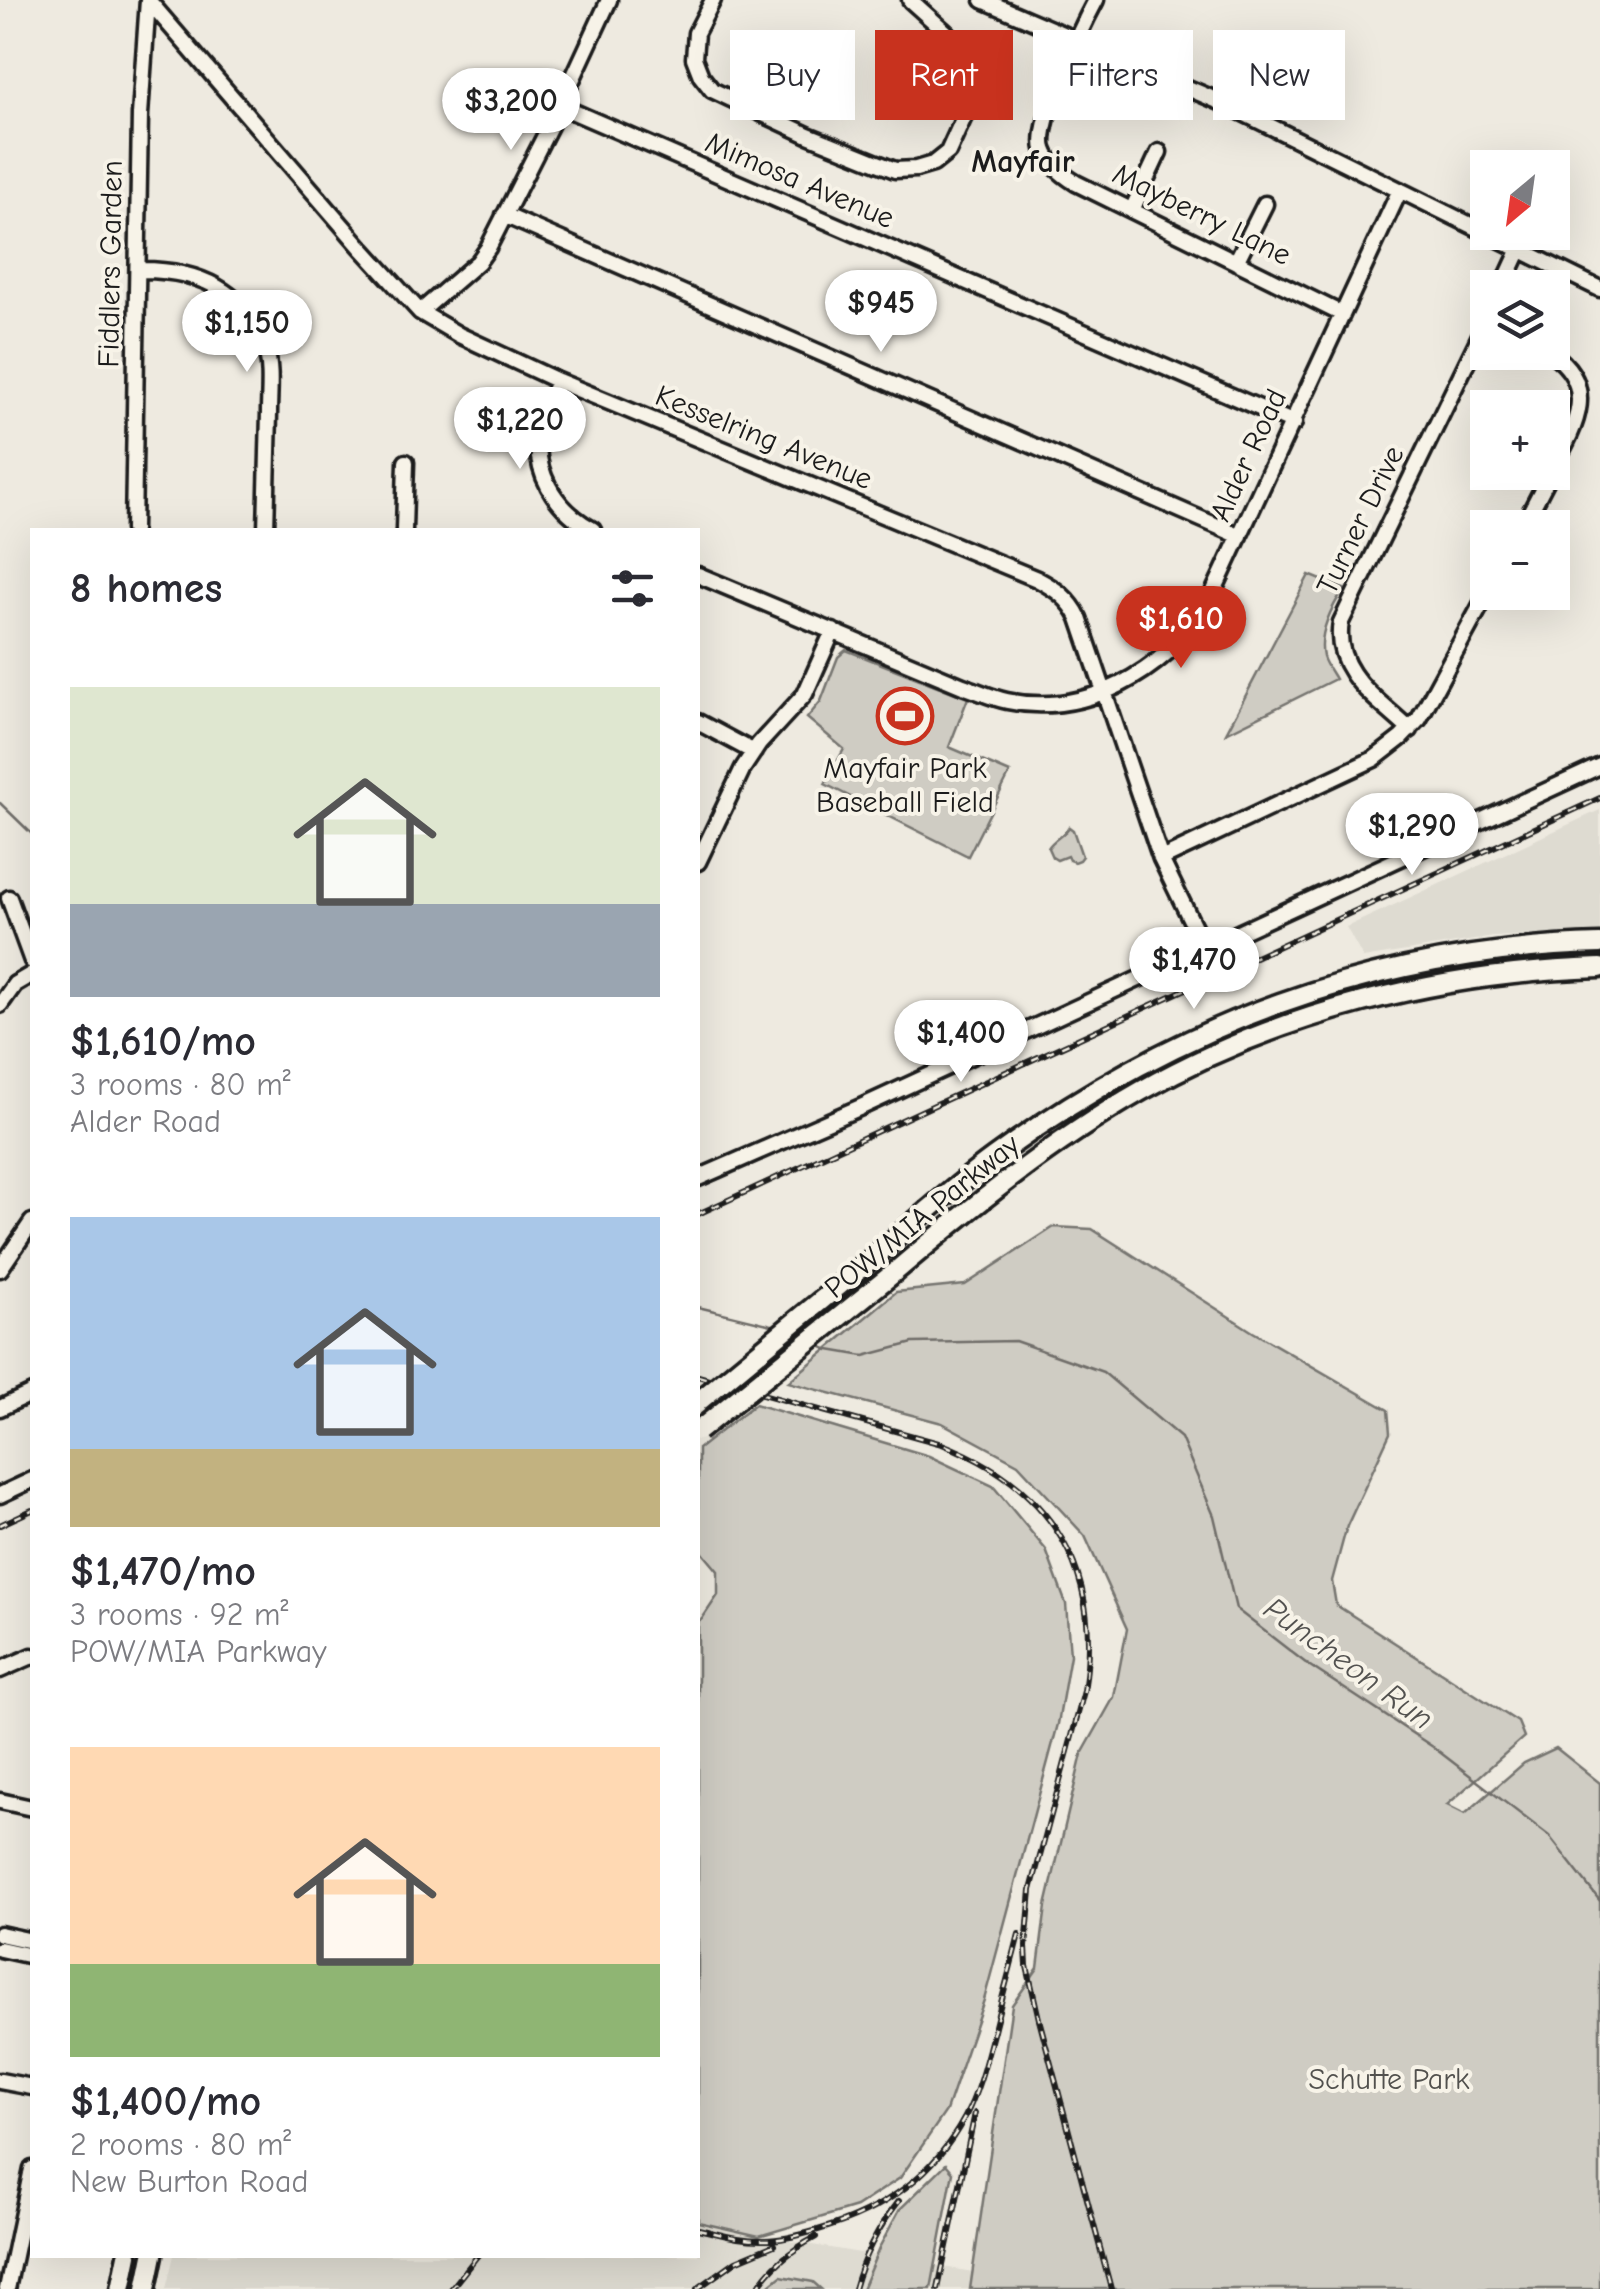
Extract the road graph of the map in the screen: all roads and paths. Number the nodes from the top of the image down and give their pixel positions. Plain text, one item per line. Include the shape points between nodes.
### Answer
1 (148, 0) edge
2 (609, 0) edge
3 (713, 0) edge
4 (910, 0) edge
5 (938, 0) edge
6 (983, 0) edge
7 (1096, 0) edge
8 (930, 18) junction
9 (1056, 30) edge
10 (1082, 30) edge
11 (1193, 90) edge
12 (560, 106) junction
13 (1045, 120) edge
14 (1159, 152) dead end
15 (1400, 190) junction
16 (1265, 204) dead end
17 (1132, 210) junction
18 (504, 215) junction
19 (1470, 224) edge
20 (1522, 250) edge
21 (1236, 262) junction
22 (138, 270) junction
23 (1600, 289) edge
24 (420, 312) junction
25 (1342, 314) junction
26 (1470, 356) edge
27 (1569, 370) edge
28 (558, 381) junction
29 (1294, 423) junction
30 (1570, 436) edge
31 (406, 462) dead end
32 (133, 528) edge
33 (266, 528) edge
34 (404, 528) edge
35 (590, 528) edge
36 (1240, 536) junction
37 (700, 576) edge
38 (1478, 610) edge
39 (833, 631) junction
40 (1103, 691) junction
41 (700, 723) edge
42 (1410, 730) junction
43 (754, 752) junction
44 (1600, 766) edge
45 (700, 858) edge
46 (1161, 859) junction
47 (8, 898) dead end
48 (1600, 944) edge
49 (1205, 949) junction
50 (30, 956) edge
51 (1600, 968) edge
52 (30, 975) edge
53 (0, 1004) edge
54 (700, 1177) edge
55 (30, 1225) edge
56 (0, 1269) edge
57 (30, 1394) edge
58 (700, 1400) edge
59 (0, 1408) edge
60 (700, 1429) edge
61 (30, 1481) edge
62 (0, 1495) edge
63 (30, 1657) edge
64 (0, 1670) edge
65 (0, 1801) edge
66 (30, 1808) edge
67 (0, 1934) edge
68 (30, 1941) edge
69 (0, 1949) edge
70 (30, 1956) edge
71 (0, 2081) edge
72 (30, 2087) edge
73 (30, 2178) edge
74 (127, 2258) edge
75 (152, 2258) edge
76 (7, 2289) edge
77 (122, 2289) edge
78 (146, 2289) edge

1 - 22 street, Fiddlers Garden
1 - 24 street, Kesselring Avenue
2 - 12 street
3 - 8 street via 696,32 694,58 712,90 895,170 933,164 948,152 974,95 972,59
4 - 8 street
5 - 8 street
6 - 9 street
7 - 10 street, Mayberry Lane
11 - 15 street
12 - 18 street
12 - 29 street, Mimosa Avenue
13 - 17 street, Mayberry Lane via 1044,150 1062,174
14 - 17 street
15 - 19 street
15 - 25 street, Alder Road
16 - 21 street
17 - 21 street, Mayberry Lane
18 - 24 street via 478,262
18 - 36 street
20 - 23 street
21 - 25 street, Mayberry Lane
22 - 32 street, Fiddlers Garden
22 - 33 street via 189,274 214,285 256,327 270,381
24 - 28 street, Kesselring Avenue
25 - 29 street, Alder Road
26 - 42 street, Turner Drive via 1341,622 1345,663
27 - 30 street via 1580,395
28 - 35 street via 540,430 542,470 561,507
28 - 40 street, Kesselring Avenue via 1051,586 1075,610
29 - 36 street, Alder Road
31 - 34 street
36 - 40 street, Alder Road via 1192,629 1147,670
37 - 39 street, Alder Road
38 - 42 street
39 - 40 street, Alder Road via 1005,700 1067,702
39 - 43 street via 805,694
40 - 46 street, Kesselring Avenue
41 - 43 street
42 - 46 street via 1374,759
43 - 45 street
44 - 49 street
46 - 49 street, Kesselring Avenue
47 - 50 street
48 - 58 main road, POW/MIA Parkway, bridge via 1421,963 1307,992 1154,1057 990,1160
49 - 54 street
51 - 60 main road, POW/MIA Parkway, bridge via 1468,978 1362,1002 1199,1062 1142,1091 1036,1158
52 - 53 street
55 - 56 street
57 - 59 street
61 - 62 street
63 - 64 street
65 - 66 street
67 - 68 street
69 - 70 street
71 - 72 street
73 - 76 street
74 - 77 main road
75 - 78 main road

